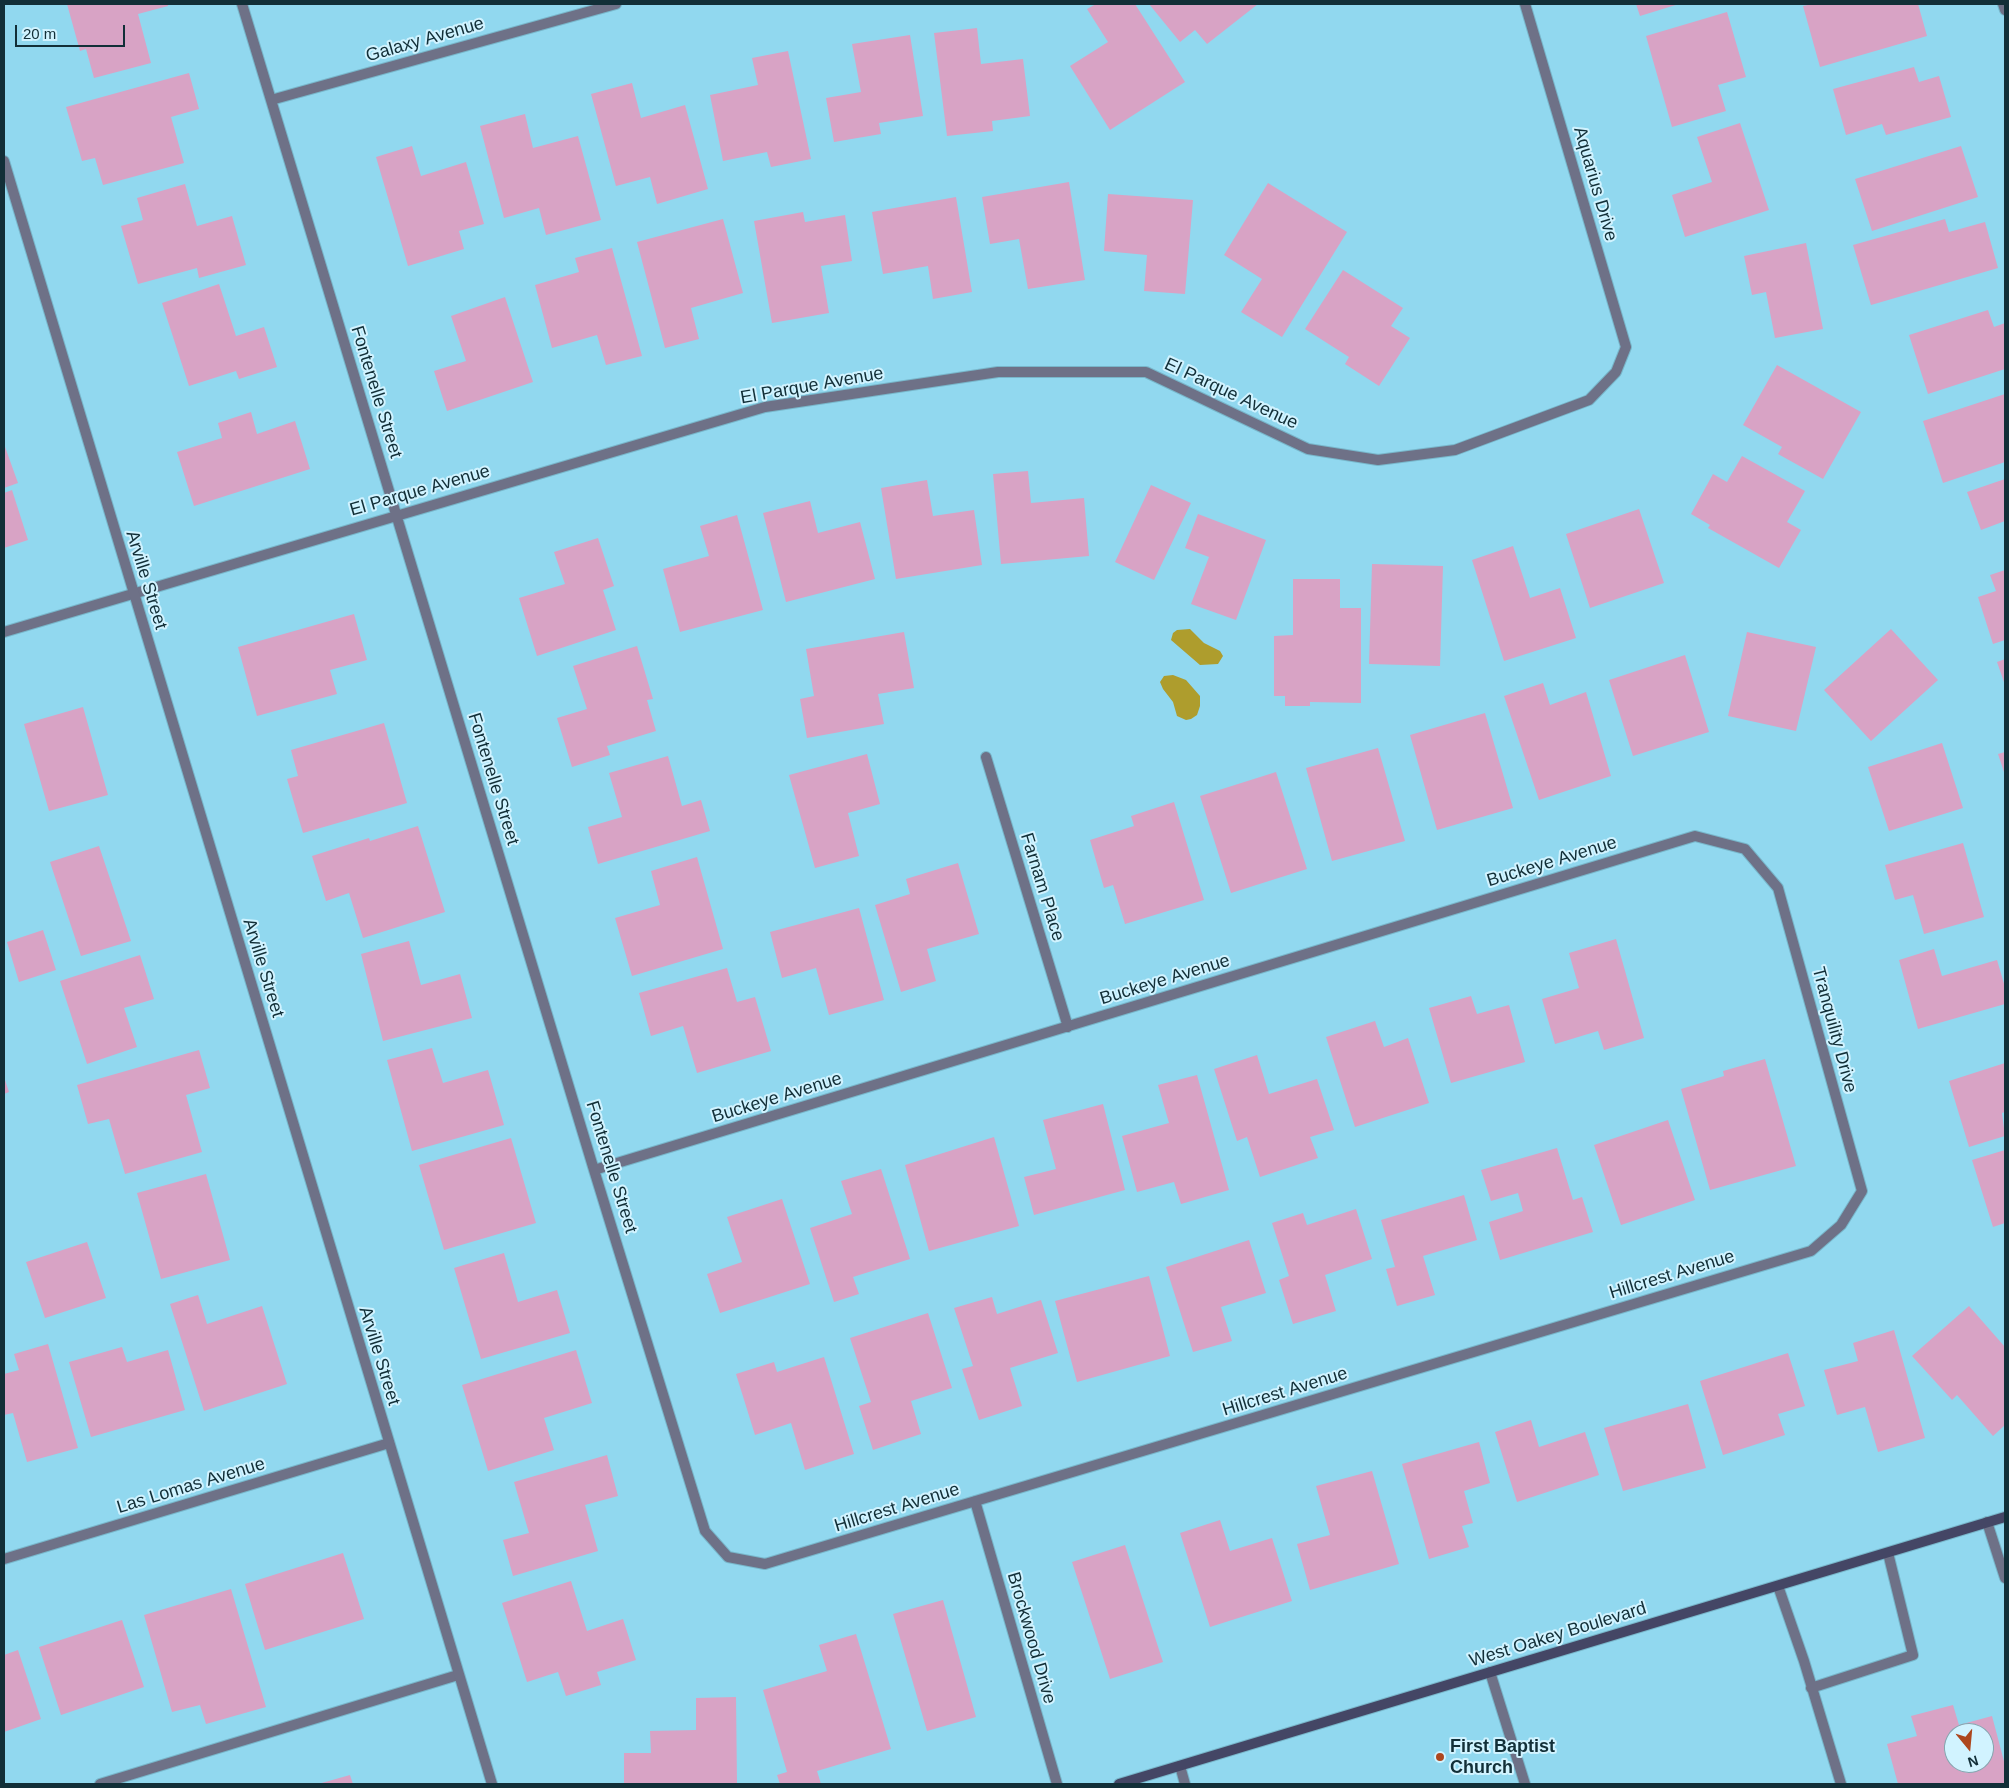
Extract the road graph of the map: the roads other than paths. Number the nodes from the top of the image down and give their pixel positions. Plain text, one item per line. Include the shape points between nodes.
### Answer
1 (242, 4) edge
2 (616, 4) edge
3 (1525, 4) edge
4 (2003, 4) edge
5 (2005, 10) edge
6 (271, 100) junction
7 (4, 162) edge
8 (1616, 372) joint
9 (396, 515) junction
10 (133, 593) junction
11 (4, 632) edge
12 (986, 757) dead end
13 (1745, 849) joint
14 (1068, 1027) junction
15 (594, 1170) junction
16 (1842, 1225) joint
17 (389, 1443) junction
18 (975, 1502) junction
19 (2005, 1517) edge
20 (1987, 1522) junction
21 (1888, 1553) junction
22 (728, 1556) joint
23 (4, 1560) edge
24 (2005, 1578) edge
25 (1778, 1586) junction
26 (1490, 1672) junction
27 (458, 1675) junction
28 (1812, 1688) junction
29 (1180, 1766) junction
30 (100, 1784) edge
31 (492, 1784) edge
32 (1057, 1784) edge
33 (1119, 1784) edge
34 (1185, 1784) edge
35 (1525, 1784) edge
36 (1841, 1784) edge

1 - 6 street, Fontenelle Street
2 - 6 street, Galaxy Avenue
3 - 8 street, Aquarius Drive via 1626,347
4 - 5 street
6 - 9 street, Fontenelle Street
7 - 10 street, Arville Street
8 - 9 street, El Parque Avenue via 1589,400 1455,450 1378,460 1308,449 1146,372 998,372 765,407
9 - 10 street, El Parque Avenue
9 - 15 street, Fontenelle Street
10 - 11 street, El Parque Avenue
10 - 17 street, Arville Street
12 - 14 street, Farnam Place
13 - 14 street, Buckeye Avenue via 1695,836
13 - 16 street, Tranquility Drive via 1778,888 1862,1191
14 - 15 street, Buckeye Avenue
15 - 22 street, Fontenelle Street via 705,1531
16 - 18 street, Hillcrest Avenue via 1811,1251
17 - 23 street, Las Lomas Avenue
17 - 27 street, Arville Street
18 - 22 street, Hillcrest Avenue via 765,1564
18 - 32 street, Brockwood Drive
19 - 20 main road, West Oakey Boulevard
20 - 21 main road, West Oakey Boulevard
20 - 24 street
21 - 25 main road, West Oakey Boulevard
21 - 28 street via 1913,1655
25 - 26 main road, West Oakey Boulevard
25 - 28 street
26 - 29 main road, West Oakey Boulevard
26 - 35 street
27 - 30 street
27 - 31 street, Arville Street
28 - 36 street
29 - 33 main road, West Oakey Boulevard
29 - 34 street

